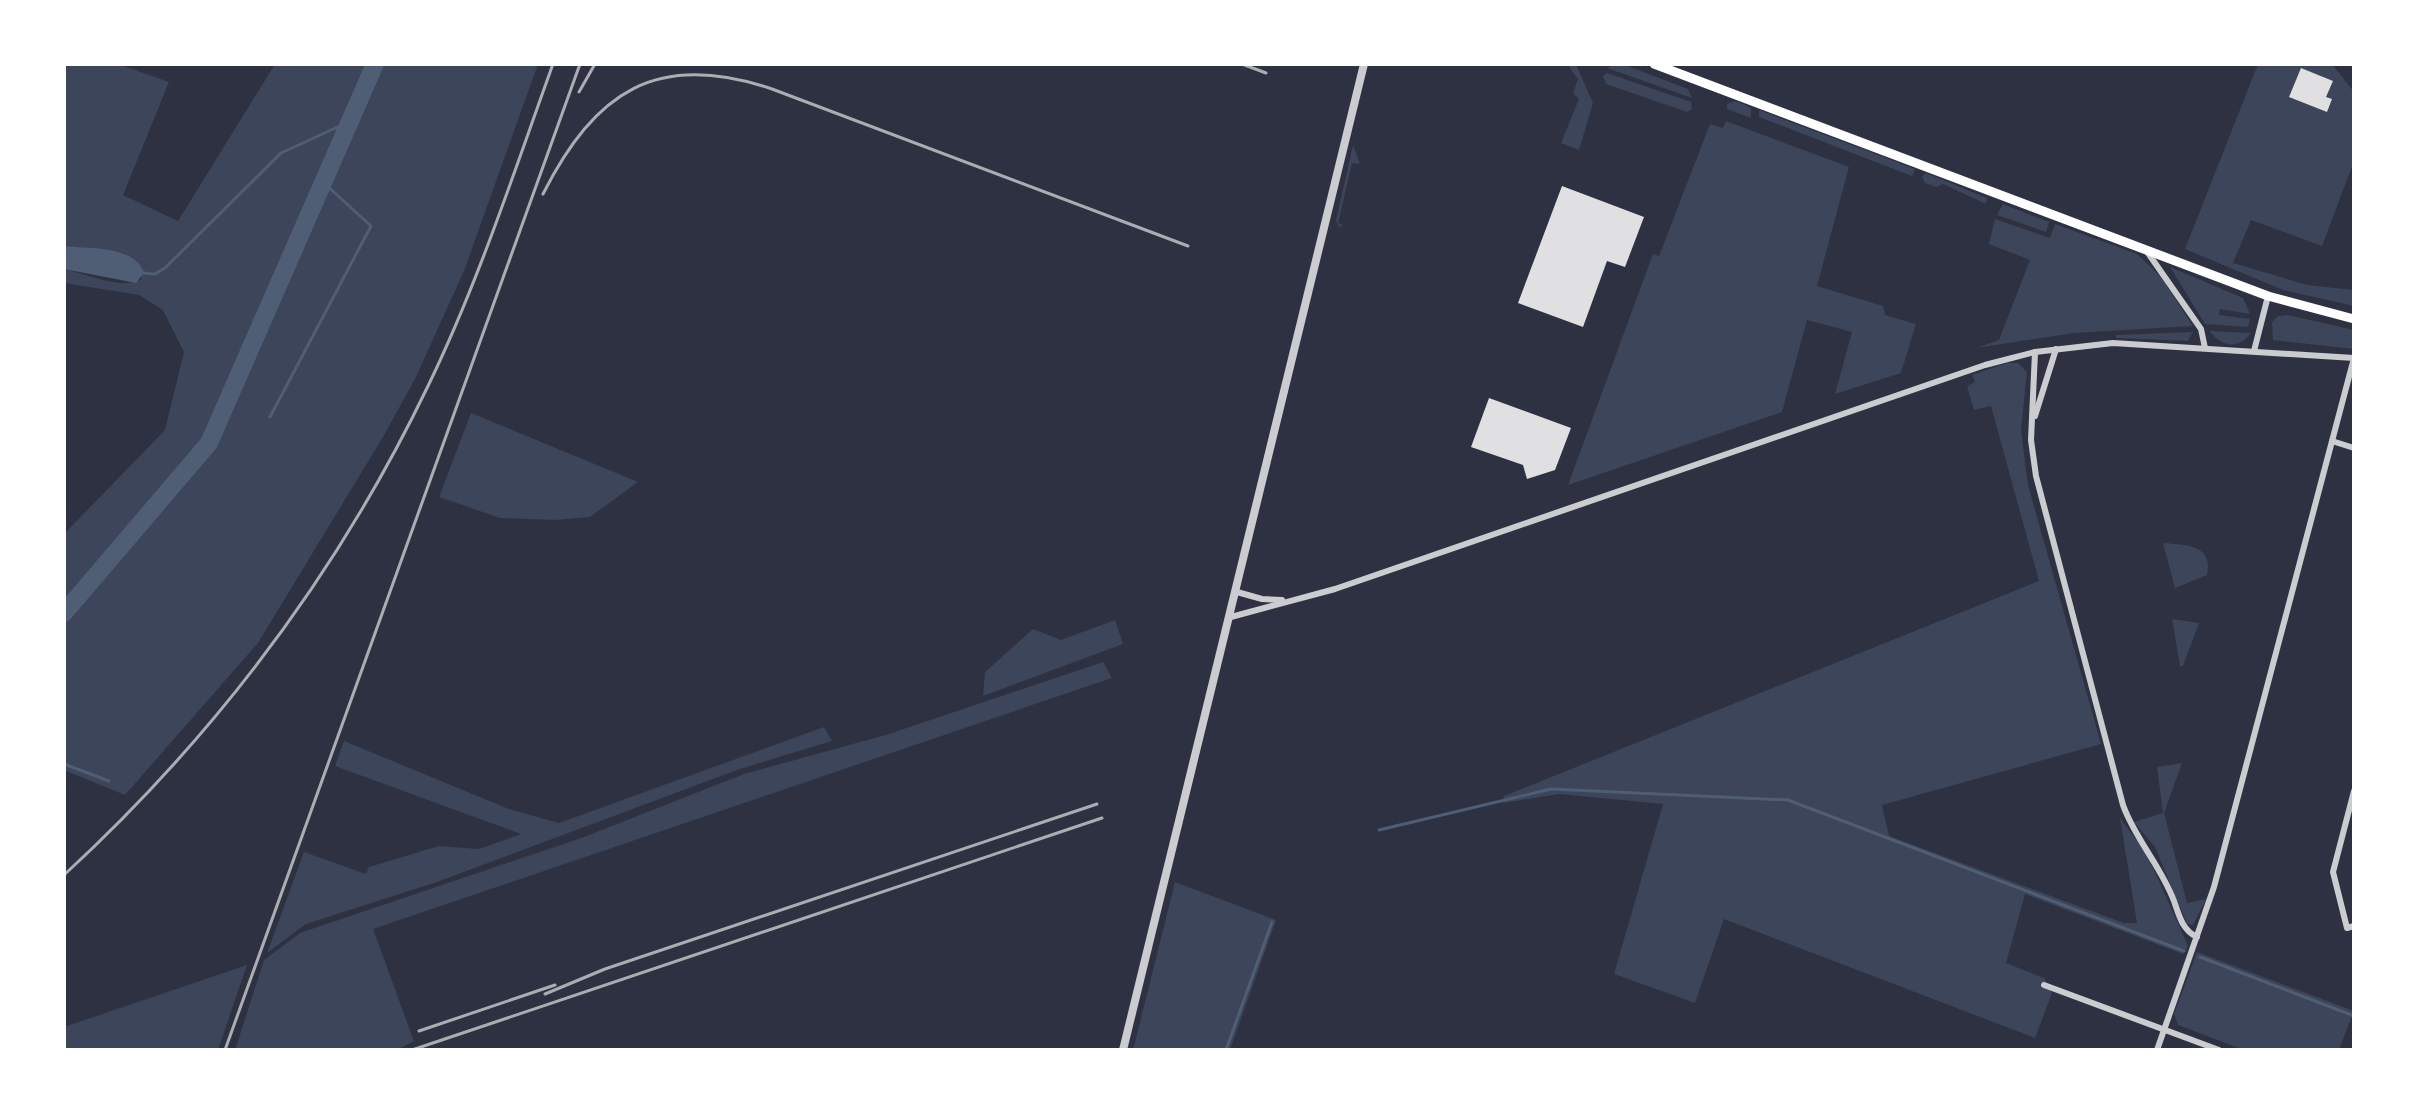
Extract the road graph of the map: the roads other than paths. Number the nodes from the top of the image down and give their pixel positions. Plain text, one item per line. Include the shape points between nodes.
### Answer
1 (1364, 64) edge
2 (1654, 64) edge
3 (2146, 250) junction
4 (2268, 296) junction
5 (2354, 319) edge
6 (2205, 348) junction
7 (2056, 349) junction
8 (2254, 351) junction
9 (2035, 352) junction
10 (2354, 358) edge
11 (2033, 424) junction
12 (2332, 441) junction
13 (2354, 448) edge
14 (1237, 592) junction
15 (1294, 600) junction
16 (1231, 617) junction
17 (2354, 791) edge
18 (2354, 926) edge
19 (2197, 937) junction
20 (2044, 985) dead end
21 (2162, 1029) junction
22 (1123, 1050) edge
23 (2157, 1050) edge
24 (2219, 1050) edge

1 - 14 street
2 - 3 main road
3 - 4 main road
3 - 6 street via 2201,329
4 - 5 main road
4 - 8 street
6 - 7 street via 2113,343
6 - 8 street
7 - 9 street
7 - 11 street
8 - 10 street
9 - 11 street
9 - 15 street
10 - 12 street
11 - 19 street via 2031,449 2038,485 2123,805 2170,890 2183,926
12 - 13 street
12 - 19 street
14 - 15 street
14 - 16 street
15 - 16 street
16 - 22 street
17 - 18 street via 2333,872 2347,928
19 - 21 street
20 - 21 street
21 - 23 street
21 - 24 street

